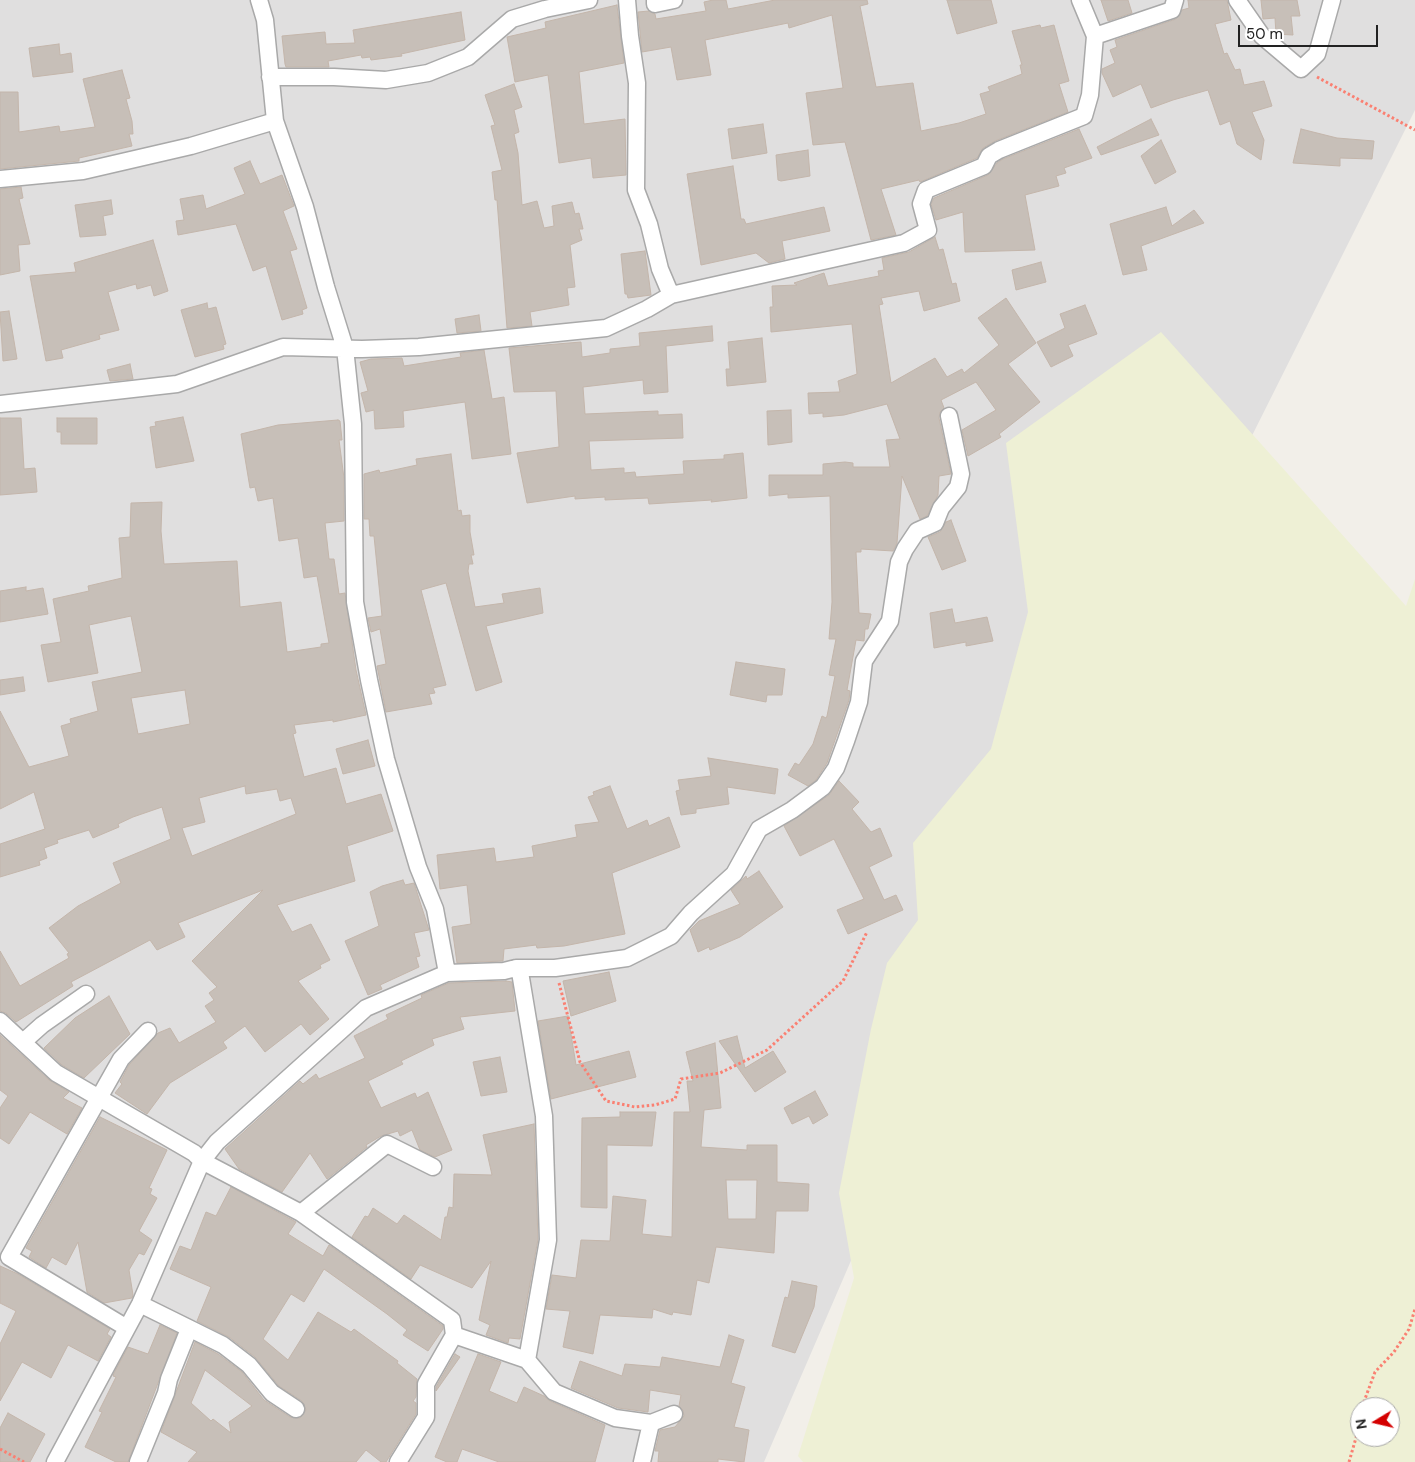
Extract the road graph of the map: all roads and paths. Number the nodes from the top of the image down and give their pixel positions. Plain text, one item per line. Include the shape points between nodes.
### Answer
1 (259, 0) edge
2 (589, 0) edge
3 (627, 0) edge
4 (654, 0) edge
5 (674, 0) edge
6 (1080, 0) edge
7 (1175, 0) edge
8 (1237, 0) edge
9 (1332, 0) edge
10 (1095, 36) junction
11 (1301, 69) junction
12 (270, 77) junction
13 (275, 121) junction
14 (1415, 130) edge
15 (0, 178) edge
16 (671, 295) junction
17 (346, 348) junction
18 (0, 404) edge
19 (949, 416) dead end
20 (867, 932) dead end
21 (516, 968) junction
22 (555, 968) junction
23 (447, 974) junction
24 (86, 994) dead end
25 (0, 1021) edge
26 (148, 1031) dead end
27 (23, 1042) junction
28 (97, 1098) junction
29 (202, 1161) junction
30 (433, 1167) dead end
31 (301, 1213) junction
32 (140, 1304) junction
33 (1415, 1309) edge
34 (127, 1328) junction
35 (189, 1329) junction
36 (454, 1335) junction
37 (527, 1360) junction
38 (1366, 1397) edge
39 (296, 1409) dead end
40 (674, 1414) dead end
41 (651, 1423) junction
42 (1353, 1447) edge
43 (0, 1449) edge
44 (24, 1462) edge
45 (55, 1462) edge
46 (138, 1462) edge
47 (398, 1462) edge
48 (642, 1462) edge
49 (1349, 1462) edge

1 - 12 street via 265,20
2 - 12 street via 512,19 468,57 428,73 386,80
3 - 16 street via 637,83 636,190
4 - 5 street via 655,4
6 - 10 street
7 - 10 street via 1172,10
8 - 11 street via 1262,36
9 - 11 street via 1317,54
10 - 16 street via 1090,95 1084,116 999,150 989,156 984,166 926,190 921,204 928,230 904,243
11 - 14 path
12 - 13 street
13 - 15 street via 191,146 83,171
13 - 17 street via 305,207
16 - 17 street via 606,328 419,347
17 - 18 street via 283,347 177,384
17 - 23 street via 353,424 355,602 386,759 418,867 435,909
19 - 22 street via 961,474 958,487 941,508 935,523 917,531 905,548 899,562 890,621 864,661 859,702 836,768 823,787 759,829 734,874 690,912 671,936 628,958
20 - 22 path via 843,981 766,1050 720,1073 681,1079 675,1099 655,1105 635,1107 606,1101 580,1062
21 - 22 street
21 - 23 street
21 - 37 street via 520,972 544,1116 548,1230
23 - 29 street via 366,1008 217,1142
24 - 27 street
25 - 27 street
26 - 28 street via 121,1059
27 - 28 street via 56,1073
28 - 29 street via 194,1153
28 - 34 street via 9,1257
29 - 31 street
29 - 32 street
30 - 31 street via 387,1144
31 - 36 street via 452,1320
32 - 34 street
32 - 35 street
33 - 38 path via 1409,1330 1376,1372
34 - 45 street
35 - 39 street via 223,1345 249,1365 272,1393
35 - 46 street
36 - 37 street
36 - 47 street via 426,1384 426,1417
37 - 41 street via 554,1392 615,1418
40 - 41 street
41 - 48 street
42 - 49 path
43 - 44 path

